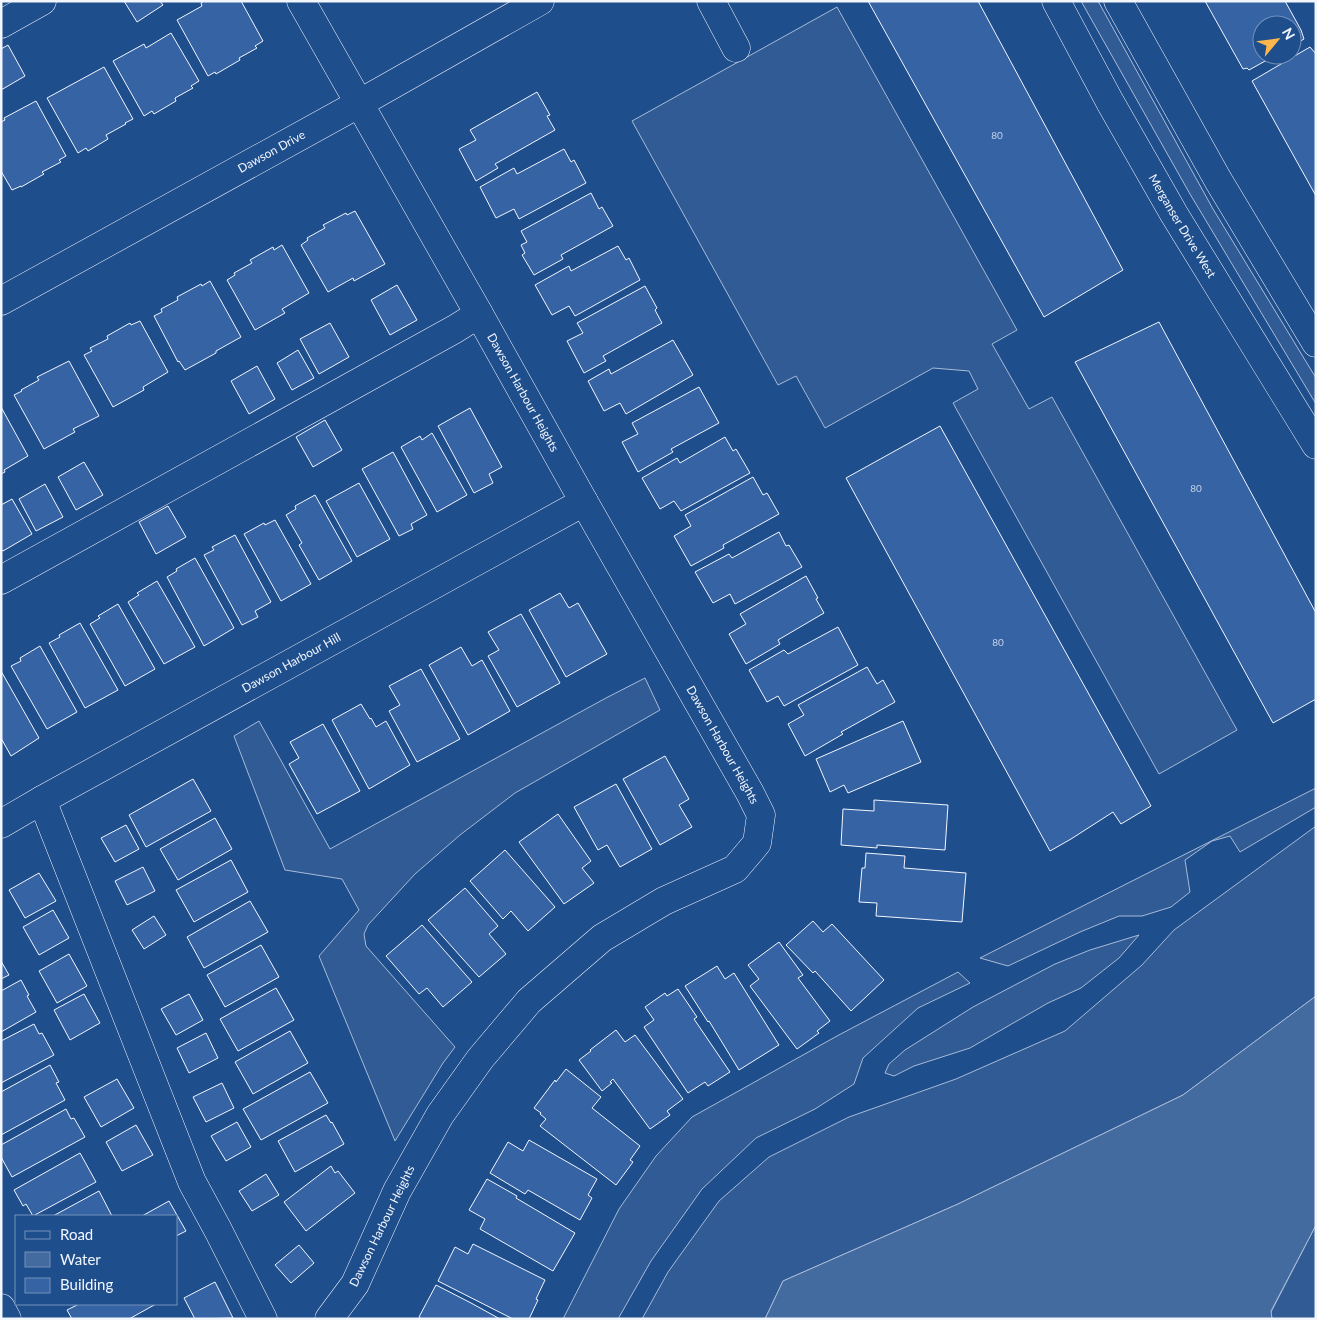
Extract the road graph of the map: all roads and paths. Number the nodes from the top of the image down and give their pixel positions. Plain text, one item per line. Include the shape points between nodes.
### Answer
1 (42, 1) edge
2 (301, 1) edge
3 (540, 1) edge
4 (711, 1) edge
5 (1056, 1) edge
6 (1118, 1) edge
7 (1, 24) edge
8 (736, 48) dead end
9 (360, 104) junction
10 (1, 302) edge
11 (479, 314) junction
12 (1316, 343) edge
13 (1316, 445) edge
14 (584, 502) junction
15 (1, 580) edge
16 (42, 800) junction
17 (1, 824) edge
18 (1, 1308) edge
19 (7, 1319) edge
20 (263, 1319) edge
21 (330, 1319) edge

1 - 7 street
2 - 9 street, Dawson Harbour Heights
3 - 9 street, Dawson Drive
4 - 8 street
5 - 13 street, Merganser Drive West via 1174,214
6 - 12 street via 1218,180
9 - 10 street, Dawson Drive
9 - 11 street, Dawson Harbour Heights
11 - 14 street, Dawson Harbour Heights
11 - 15 street
14 - 16 street, Dawson Harbour Hill
14 - 21 street, Dawson Harbour Heights via 750,792 761,815 757,843 735,869 664,901 602,938 529,1002 480,1059 440,1115 396,1191 355,1284
16 - 17 street, Dawson Harbour Hill
16 - 20 street via 192,1182
18 - 19 street

